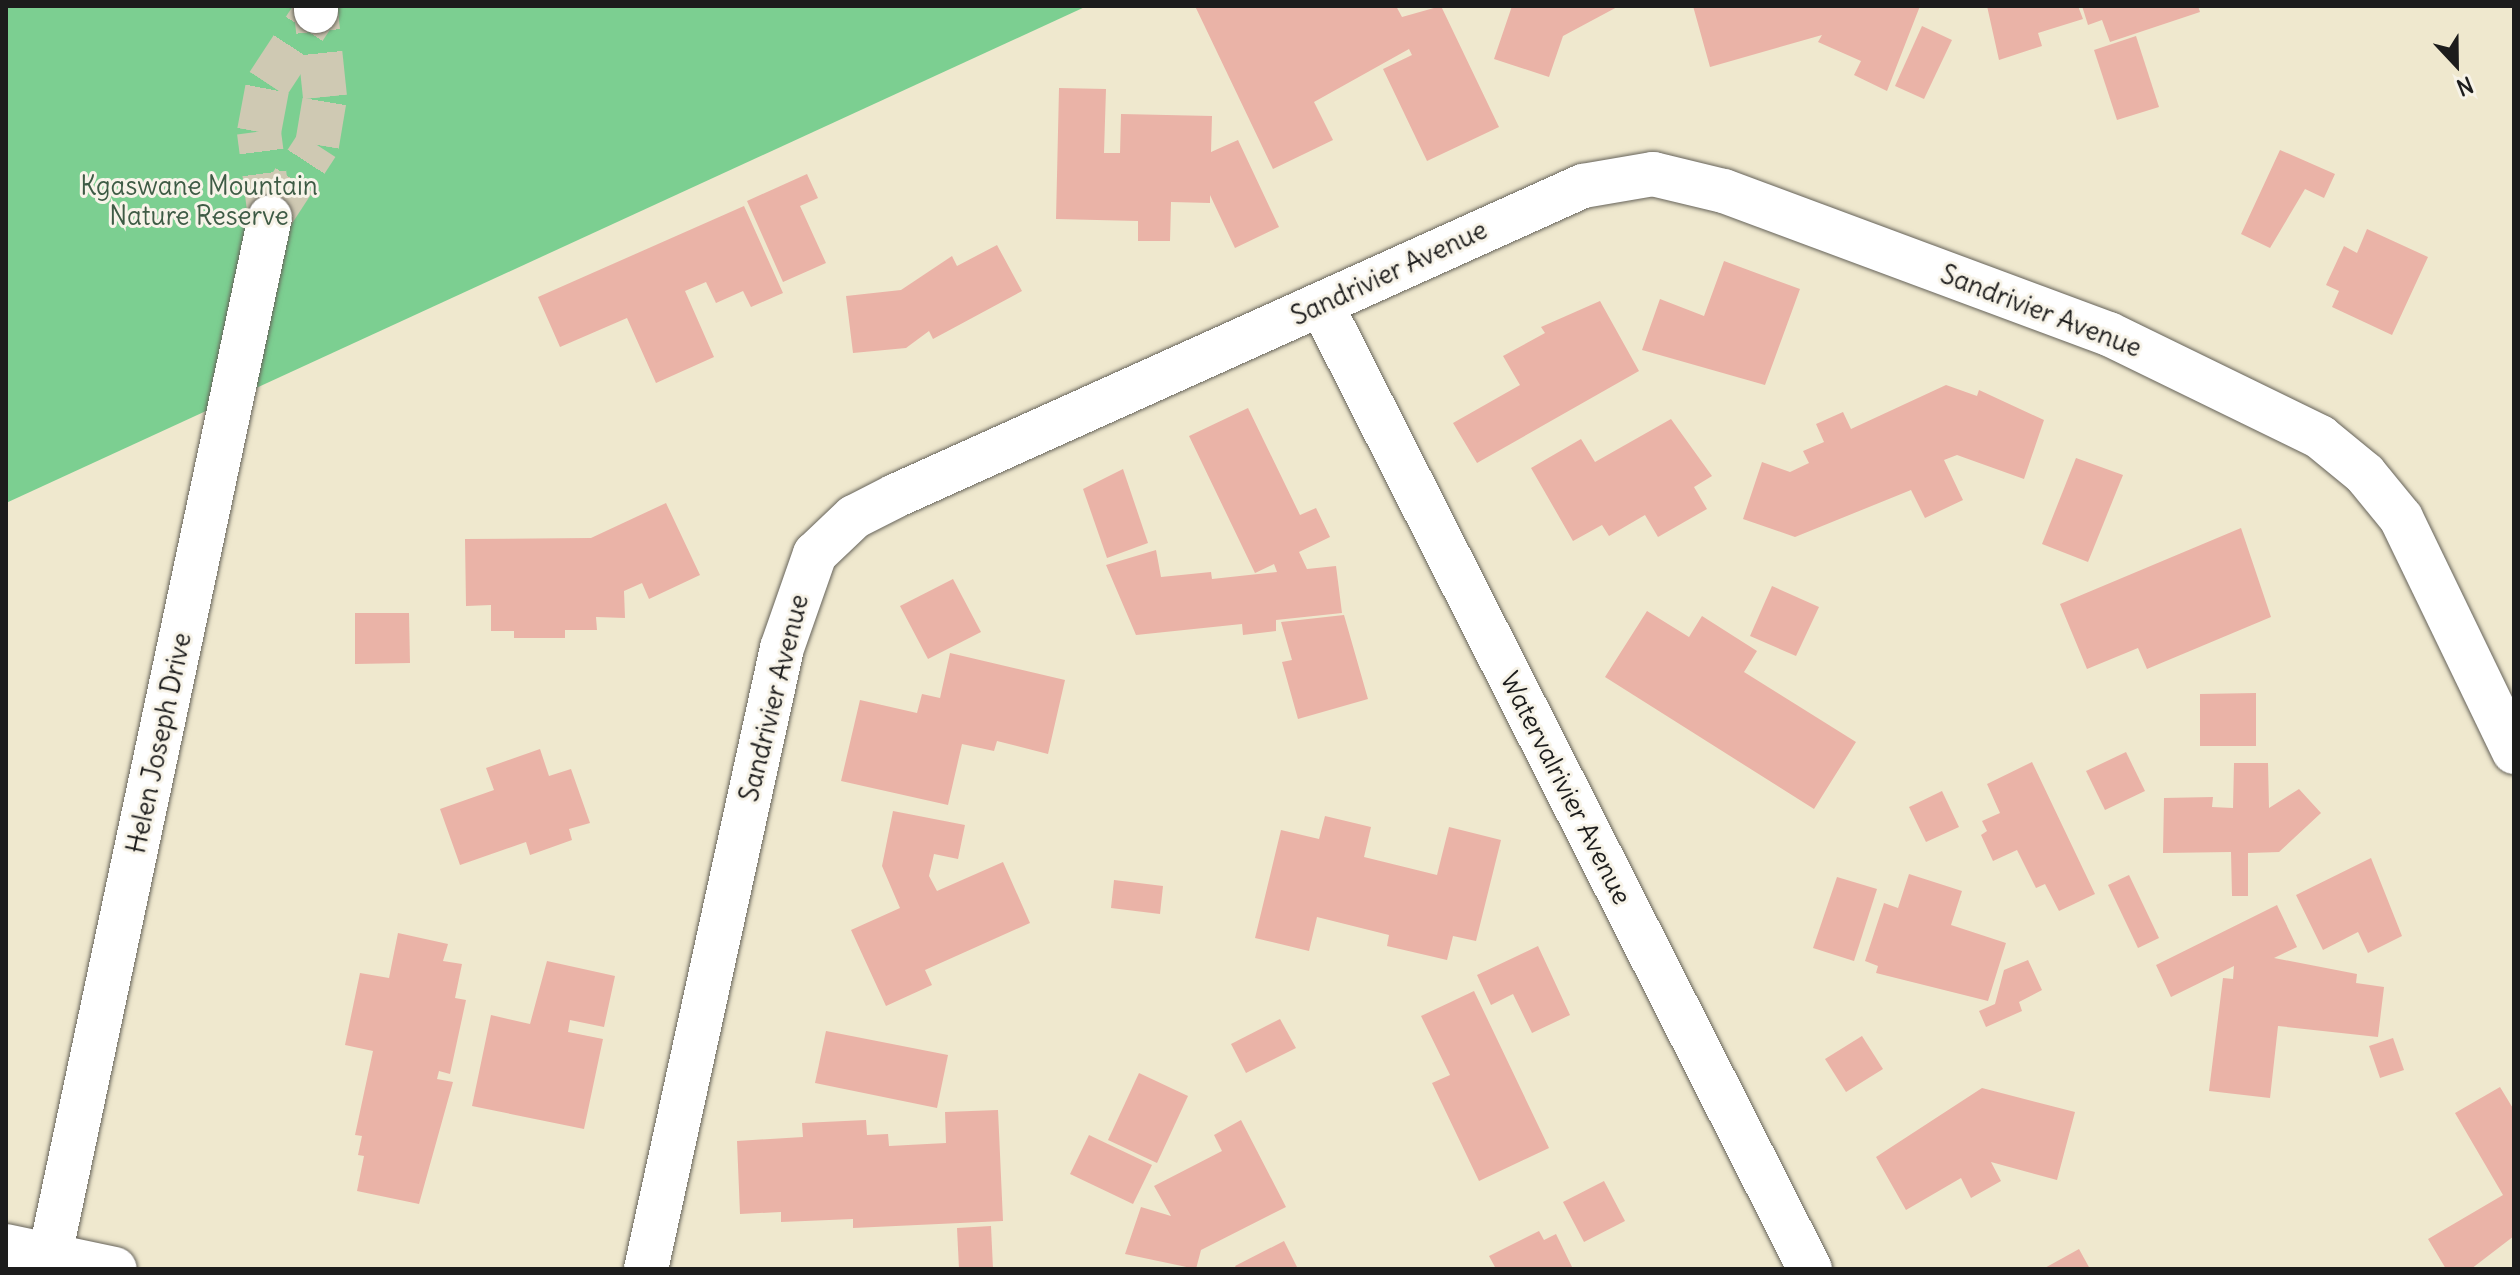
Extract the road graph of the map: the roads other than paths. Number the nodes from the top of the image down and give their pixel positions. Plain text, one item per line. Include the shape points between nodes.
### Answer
1 (270, 217) tunnel mouth
2 (1322, 306) junction
3 (2514, 752) edge
4 (6, 1246) edge
5 (49, 1263) edge
6 (115, 1269) edge
7 (646, 1269) edge
8 (1810, 1269) edge

1 - 5 street, Helen Joseph Drive
2 - 3 street, Sandrivier Avenue via 1536,204 1583,186 1653,174 1724,191 2094,329 2320,437 2365,474 2401,518
2 - 7 street, Sandrivier Avenue via 895,496 854,517 815,554 782,648
2 - 8 street, Watervalrivier Avenue
4 - 5 street
5 - 6 street

